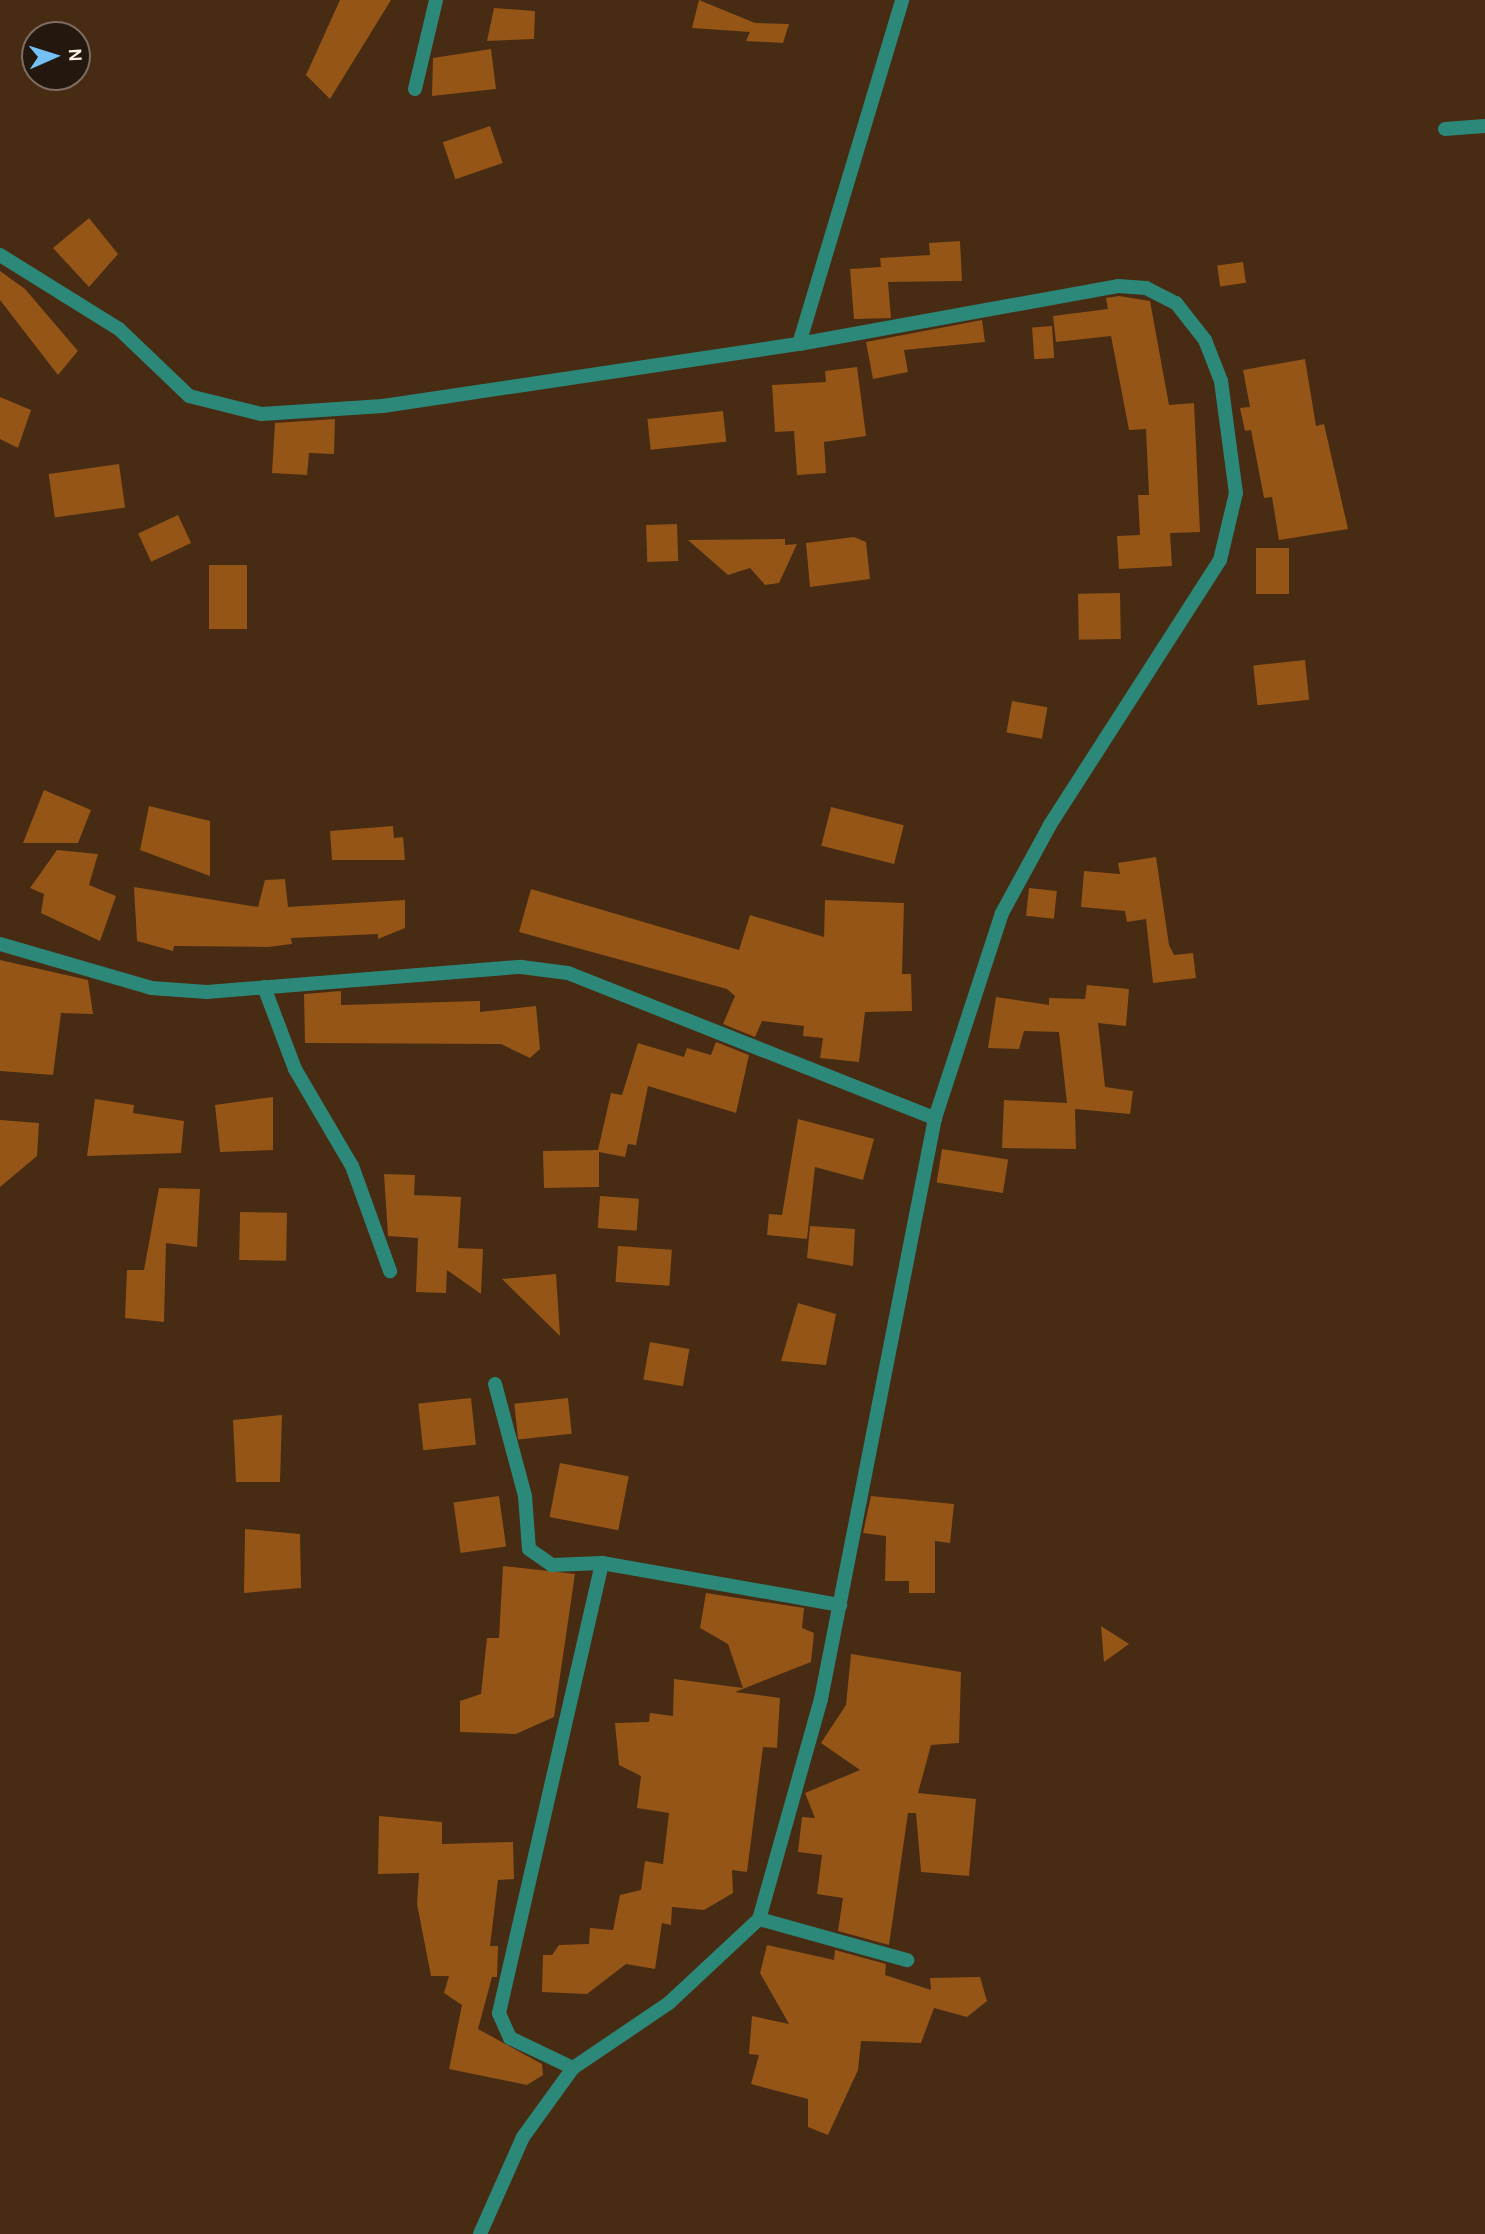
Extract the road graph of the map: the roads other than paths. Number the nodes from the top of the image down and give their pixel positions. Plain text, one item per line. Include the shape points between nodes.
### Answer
1 (436, 0) edge
2 (902, 0) edge
3 (415, 89) dead end
4 (1485, 126) edge
5 (1445, 129) dead end
6 (0, 254) edge
7 (799, 344) junction
8 (0, 944) edge
9 (264, 987) junction
10 (935, 1118) junction
11 (390, 1271) dead end
12 (495, 1384) dead end
13 (602, 1563) junction
14 (840, 1605) junction
15 (760, 1919) junction
16 (907, 1961) dead end
17 (573, 2068) junction
18 (480, 2234) edge

1 - 3 street
2 - 7 street
4 - 5 street
6 - 7 street via 119,329 189,396 261,414 383,406
7 - 10 street via 1085,291 1146,288 1176,303 1205,340 1221,381 1236,493 1220,560 1050,825 1002,913
8 - 9 street via 151,988
9 - 10 street via 521,967 568,973
9 - 11 street via 295,1069 352,1166
10 - 14 street
12 - 13 street via 525,1496 529,1549 552,1565
13 - 14 street
13 - 17 street via 499,2013 510,2038
14 - 15 street via 821,1699
15 - 16 street
15 - 17 street via 669,2003
17 - 18 street via 523,2137

